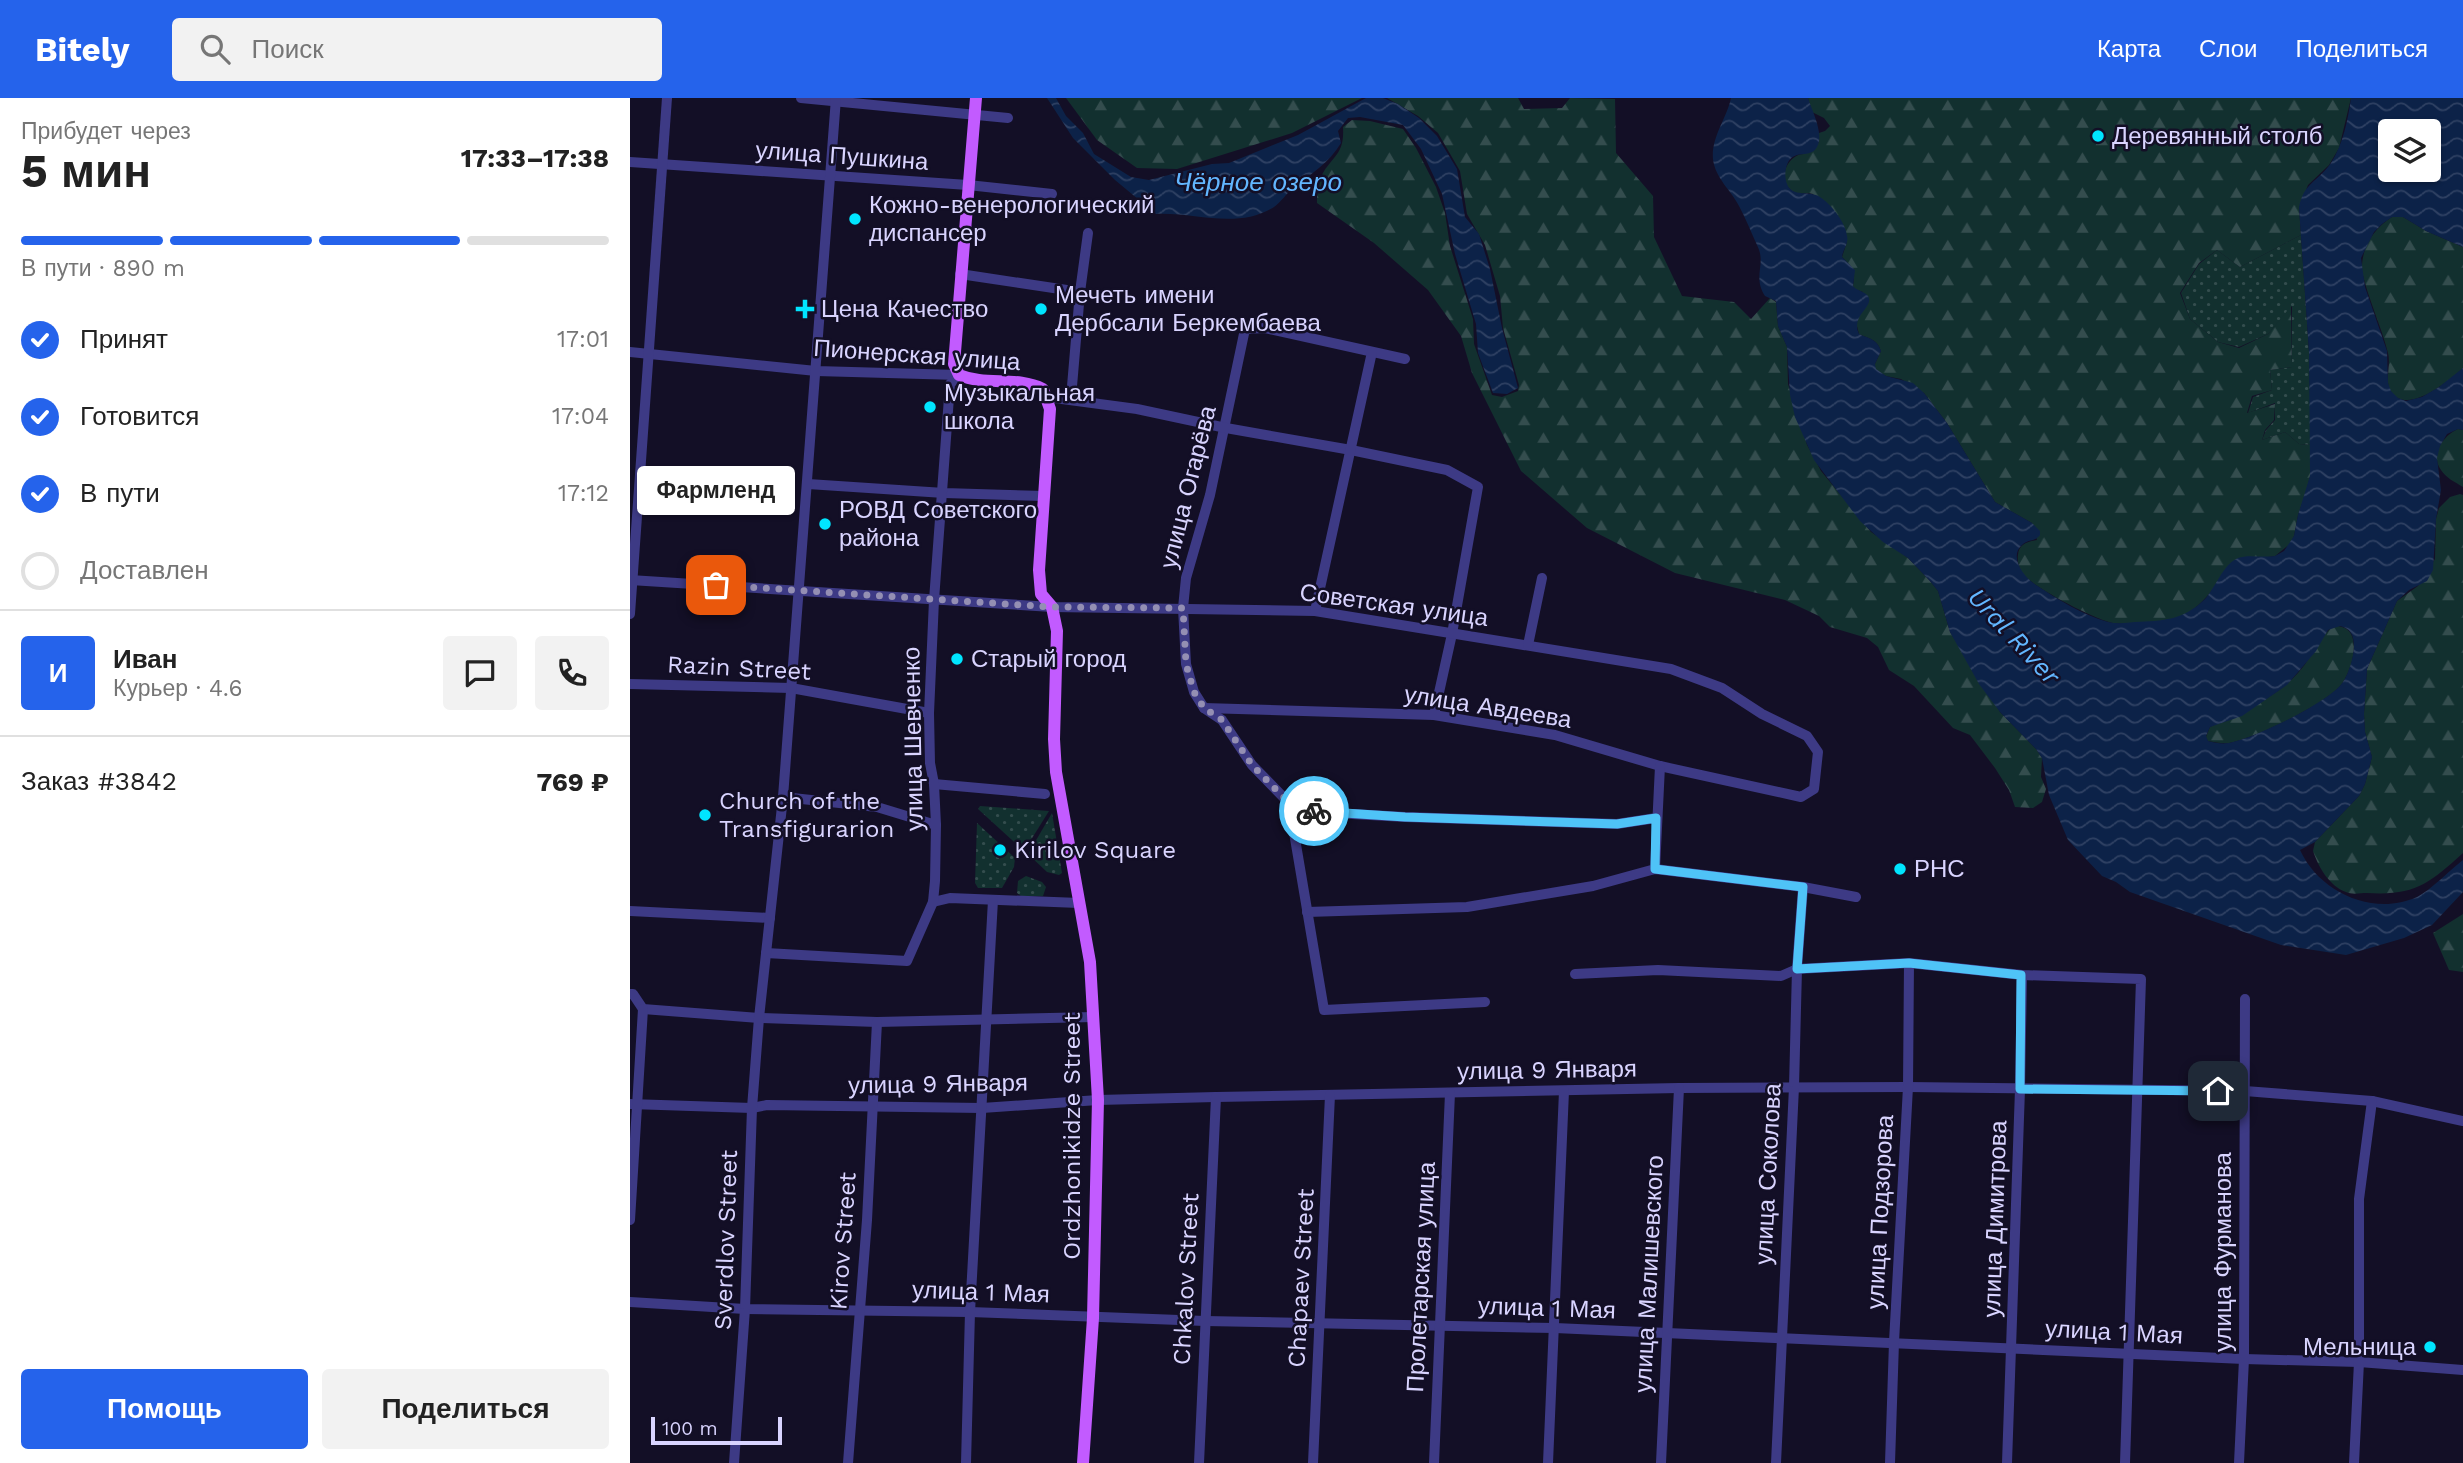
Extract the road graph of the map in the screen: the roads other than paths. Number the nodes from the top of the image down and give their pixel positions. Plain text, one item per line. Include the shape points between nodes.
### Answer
1 (667, 98) edge
2 (802, 98) edge
3 (976, 98) edge
4 (835, 99) edge
5 (974, 115) junction
6 (1008, 118) dead end
7 (630, 162) edge
8 (661, 164) junction
9 (829, 176) junction
10 (968, 185) junction
11 (1052, 194) dead end
12 (1088, 233) dead end
13 (960, 274) junction
14 (1080, 292) junction
15 (630, 352) edge
16 (1373, 352) junction
17 (647, 353) junction
18 (1405, 359) dead end
19 (816, 371) junction
20 (959, 375) junction
21 (1047, 397) junction
22 (1071, 398) junction
23 (1226, 428) junction
24 (1351, 450) junction
25 (808, 484) junction
26 (944, 493) junction
27 (1044, 496) junction
28 (1542, 578) dead end
29 (631, 580) edge
30 (800, 590) junction
31 (934, 600) junction
32 (1052, 607) junction
33 (1183, 608) junction
34 (1315, 611) junction
35 (630, 614) edge
36 (1451, 634) junction
37 (1528, 645) junction
38 (630, 684) edge
39 (791, 688) junction
40 (1204, 708) junction
41 (929, 713) junction
42 (1434, 715) junction
43 (1660, 766) junction
44 (934, 784) junction
45 (1045, 794) dead end
46 (783, 797) junction
47 (1801, 797) joint
48 (1289, 803) junction
49 (1656, 818) junction
50 (936, 825) junction
51 (1655, 869) junction
52 (1803, 887) junction
53 (1856, 897) dead end
54 (993, 900) junction
55 (933, 902) junction
56 (1079, 903) junction
57 (630, 911) edge
58 (1307, 912) junction
59 (770, 918) junction
60 (766, 953) junction
61 (1909, 963) junction
62 (1797, 969) junction
63 (1575, 974) dead end
64 (2021, 975) junction
65 (630, 994) edge
66 (2245, 999) dead end
67 (1485, 1002) dead end
68 (643, 1009) junction
69 (1094, 1017) junction
70 (759, 1018) junction
71 (985, 1018) junction
72 (877, 1022) junction
73 (1794, 1087) junction
74 (1908, 1087) junction
75 (1679, 1088) junction
76 (2020, 1089) junction
77 (1564, 1091) junction
78 (2137, 1091) junction
79 (2245, 1091) junction
80 (1450, 1093) junction
81 (1330, 1095) junction
82 (1216, 1097) junction
83 (1098, 1100) junction
84 (2372, 1101) junction
85 (633, 1104) edge
86 (873, 1107) junction
87 (752, 1108) junction
88 (982, 1108) junction
89 (2463, 1121) edge
90 (630, 1220) edge
91 (630, 1302) edge
92 (745, 1309) junction
93 (859, 1310) junction
94 (970, 1312) junction
95 (1093, 1318) junction
96 (1205, 1321) junction
97 (1320, 1322) junction
98 (1439, 1326) junction
99 (1555, 1328) junction
100 (1668, 1333) junction
101 (1781, 1338) junction
102 (1894, 1342) junction
103 (2012, 1348) junction
104 (2129, 1354) junction
105 (2244, 1359) junction
106 (2359, 1362) junction
107 (2463, 1370) edge
108 (734, 1463) edge
109 (848, 1463) edge
110 (966, 1463) edge
111 (1083, 1463) edge
112 (1199, 1463) edge
113 (1313, 1463) edge
114 (1434, 1463) edge
115 (1548, 1463) edge
116 (1661, 1463) edge
117 (1776, 1463) edge
118 (1891, 1463) edge
119 (2007, 1463) edge
120 (2125, 1463) edge
121 (2239, 1463) edge
122 (2354, 1463) edge

1 - 8 street
2 - 4 street
3 - 5 main road, улица Шевченко
4 - 5 street
4 - 9 street, Sverdlov Street
5 - 6 street
5 - 10 main road, улица Шевченко
7 - 8 street, улица Пушкина
8 - 9 street, улица Пушкина
8 - 17 street
9 - 10 street, улица Пушкина
9 - 19 street, Sverdlov Street
10 - 11 street, улица Пушкина
10 - 13 main road, улица Шевченко
12 - 14 street
13 - 14 street
13 - 20 main road, улица Шевченко via 954,364
14 - 22 street
15 - 17 street, Пионерская улица
16 - 18 street
16 - 23 street, улица Огарёва via 1265,328 1245,329
16 - 24 street
17 - 19 street, Пионерская улица
17 - 29 street
19 - 20 street, Пионерская улица
19 - 25 street, Sverdlov Street
20 - 21 main road, Пионерская улица via 971,380 1033,384 1043,388
20 - 26 street, улица Шевченко via 950,384
21 - 22 street, Пионерская улица
21 - 27 main road, Ordzhonikidze Street via 1051,417
22 - 23 street, Пионерская улица
23 - 24 street, Пионерская улица
23 - 33 street, улица Огарёва via 1186,578
24 - 34 street
24 - 36 street, Пионерская улица via 1447,470 1478,487
25 - 26 street
25 - 30 street, Sverdlov Street
26 - 27 street
26 - 31 street, улица Шевченко
27 - 32 main road, Ordzhonikidze Street via 1041,594
28 - 37 street
29 - 30 street, Советская улица
29 - 35 street
30 - 31 street, Советская улица
30 - 39 street, Sverdlov Street
31 - 32 street, Советская улица
31 - 41 street, улица Шевченко
32 - 33 street, Советская улица
32 - 56 main road, Ordzhonikidze Street via 1057,631 1056,772
33 - 34 street, Советская улица
33 - 40 street, улица Огарёва via 1186,664
34 - 36 street, Советская улица
36 - 37 street, Советская улица
36 - 42 street
37 - 47 street, Советская улица via 1671,669 1722,688 1807,736 1818,752 1814,789
38 - 39 street, Razin Street
39 - 41 street, Razin Street
39 - 46 street, Sverdlov Street
40 - 42 street, улица Авдеева
40 - 48 street, улица Огарёва via 1222,720 1252,765
41 - 44 street, улица Шевченко
42 - 43 street, улица Авдеева via 1555,735
43 - 47 street, улица Авдеева
43 - 49 street
44 - 45 street
44 - 50 street, улица Шевченко
46 - 50 street via 877,807
46 - 59 street, Sverdlov Street
48 - 49 street via 1317,812 1405,817 1617,824
48 - 58 street
49 - 51 street
50 - 55 street, улица Шевченко
51 - 52 street
51 - 58 street via 1593,886 1467,907
52 - 53 street
52 - 62 street, улица Соколова
54 - 55 street
54 - 56 street
54 - 71 street
55 - 60 street, улица Шевченко via 907,961
56 - 69 main road, Ordzhonikidze Street
57 - 59 street
58 - 67 street via 1324,1010
59 - 60 street, Sverdlov Street
60 - 70 street, Sverdlov Street
61 - 62 street
61 - 64 street
61 - 74 street, улица Подзорова
62 - 63 street via 1781,976 1658,970
62 - 73 street, улица Соколова
64 - 76 street, улица Димитрова
64 - 78 street via 2141,979
65 - 68 street
66 - 79 street, улица Фурманова
68 - 70 street
68 - 85 street
69 - 71 street
69 - 83 main road, Ordzhonikidze Street
70 - 72 street
70 - 87 street, Sverdlov Street
71 - 72 street
71 - 88 street
72 - 86 street, Kirov Street
73 - 74 street, улица 9 Января
73 - 75 street, улица 9 Января
73 - 101 street, улица Соколова
74 - 76 street, улица 9 Января
74 - 102 street, улица Подзорова
75 - 77 street, улица 9 Января
75 - 100 street, улица Малишевского
76 - 78 street, улица 9 Января
76 - 103 street, улица Димитрова
77 - 80 street, улица 9 Января
77 - 99 street
78 - 79 street, улица 9 Января
78 - 104 street
79 - 84 street, улица 9 Января
79 - 105 street, улица Фурманова
80 - 81 street, улица 9 Января
80 - 98 street, Пролетарская улица
81 - 82 street, улица 9 Января
81 - 97 street, Chapaev Street
82 - 83 street, улица 9 Января
82 - 96 street, Chkalov Street
83 - 88 street, улица 9 Января
83 - 95 main road, Ordzhonikidze Street
84 - 89 street, улица 9 Января
84 - 106 street via 2359,1199
85 - 87 street, улица 9 Января
85 - 90 street
86 - 87 street, улица 9 Января
86 - 88 street, улица 9 Января
86 - 93 street, Kirov Street
87 - 92 street, Sverdlov Street
88 - 94 street
91 - 92 street, улица 1 Мая
92 - 93 street, улица 1 Мая
92 - 108 street, Sverdlov Street
93 - 94 street, улица 1 Мая
93 - 109 street, Kirov Street
94 - 95 street, улица 1 Мая
94 - 110 street
95 - 96 street, улица 1 Мая
95 - 111 main road, Ordzhonikidze Street
96 - 97 street, улица 1 Мая
96 - 112 street, Chkalov Street
97 - 98 street, улица 1 Мая
97 - 113 street, Chapaev Street
98 - 99 street, улица 1 Мая
98 - 114 street, Пролетарская улица
99 - 100 street, улица 1 Мая
99 - 115 street
100 - 101 street, улица 1 Мая
100 - 116 street, улица Малишевского
101 - 102 street, улица 1 Мая
101 - 117 street, улица Соколова
102 - 103 street, улица 1 Мая
102 - 118 street, улица Подзорова
103 - 104 street, улица 1 Мая
103 - 119 street, улица Димитрова
104 - 105 street, улица 1 Мая
104 - 120 street
105 - 106 street, улица 1 Мая
105 - 121 street, улица Фурманова
106 - 107 street, улица 1 Мая
106 - 122 street

